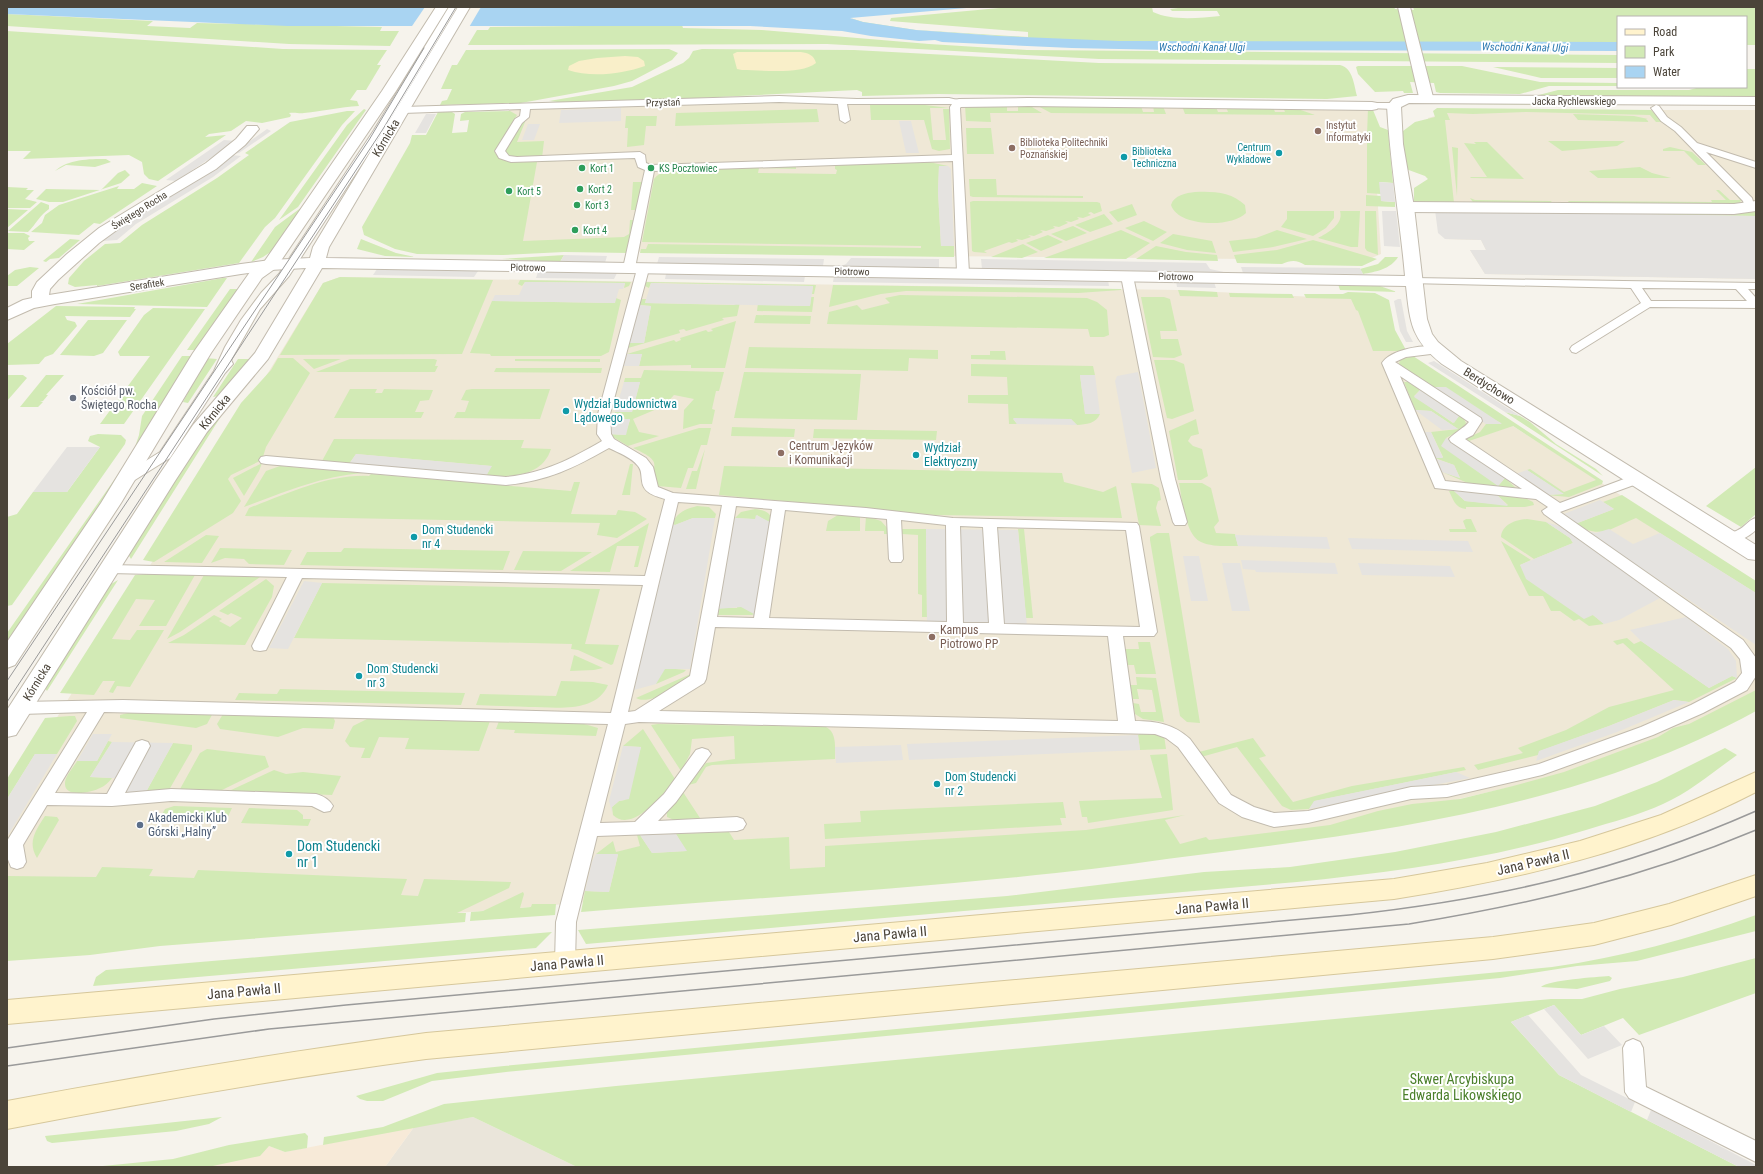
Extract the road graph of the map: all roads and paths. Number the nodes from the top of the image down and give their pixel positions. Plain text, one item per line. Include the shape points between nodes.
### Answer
1 (442, 7) edge
2 (453, 7) edge
3 (464, 7) edge
4 (1404, 7) edge
5 (402, 91) junction
6 (1425, 95) dead end
7 (1756, 101) edge
8 (842, 102) junction
9 (959, 103) junction
10 (1653, 104) junction
11 (1372, 106) joint
12 (1394, 106) junction
13 (526, 107) junction
14 (402, 110) junction
15 (845, 120) dead end
16 (252, 129) dead end
17 (1692, 144) junction
18 (957, 158) junction
19 (1756, 165) edge
20 (650, 168) junction
21 (1406, 207) junction
22 (1748, 207) edge
23 (317, 263) junction
24 (281, 268) junction
25 (636, 268) junction
26 (963, 273) junction
27 (1127, 276) junction
28 (1413, 281) junction
29 (1633, 283) junction
30 (1739, 286) junction
31 (1756, 286) edge
32 (41, 301) junction
33 (1648, 304) junction
34 (1734, 305) junction
35 (1756, 313) edge
36 (7, 315) edge
37 (1576, 349) dead end
38 (1435, 350) junction
39 (1388, 363) junction
40 (609, 442) junction
41 (165, 455) junction
42 (266, 460) dead end
43 (1637, 479) junction
44 (125, 480) junction
45 (165, 481) junction
46 (1540, 496) junction
47 (672, 497) junction
48 (730, 501) junction
49 (779, 506) junction
50 (1549, 511) dead end
51 (894, 516) junction
52 (953, 522) junction
53 (990, 522) junction
54 (1180, 522) dead end
55 (1756, 522) edge
56 (1732, 538) junction
57 (1756, 554) edge
58 (896, 559) dead end
59 (109, 569) junction
60 (297, 573) junction
61 (650, 582) junction
62 (708, 622) junction
63 (760, 623) junction
64 (956, 627) junction
65 (997, 628) junction
66 (1115, 631) junction
67 (260, 646) dead end
68 (7, 660) edge
69 (99, 707) junction
70 (21, 708) junction
71 (639, 716) junction
72 (618, 719) junction
73 (1127, 726) junction
74 (7, 729) edge
75 (142, 746) dead end
76 (702, 754) dead end
77 (1756, 782) edge
78 (42, 799) junction
79 (112, 800) junction
80 (324, 806) dead end
81 (737, 824) dead end
82 (639, 828) junction
83 (589, 830) junction
84 (17, 862) dead end
85 (1756, 885) edge
86 (564, 963) junction
87 (7, 1012) edge
88 (1633, 1048) dead end
89 (10, 1116) edge
90 (1756, 1152) edge

1 - 5 street
2 - 5 lane
3 - 5 street
4 - 6 street
5 - 14 street, Kórnicka
5 - 24 street, Kórnicka
5 - 24 lane via 379,130
7 - 10 street, Jacka Rychlewskiego
8 - 9 lane, Przystań
8 - 13 lane, Przystań via 779,98
8 - 15 lane
9 - 11 street
9 - 18 lane via 955,107
10 - 12 street, Jacka Rychlewskiego via 1408,100 1398,102
10 - 17 lane via 1664,119 1678,128
11 - 12 lane
12 - 21 street, Berdychowo via 1396,144
13 - 14 lane, Przystań
13 - 20 lane via 524,117 518,120 500,151 502,156 520,160 640,155 641,165
14 - 23 street, Kórnicka via 321,247
16 - 32 street, Świętego Rocha via 242,142 198,173 100,235 43,286 40,291
17 - 19 lane
17 - 22 lane via 1748,200
18 - 20 lane
18 - 26 lane
20 - 25 lane via 635,246
21 - 22 street
21 - 28 street, Berdychowo
23 - 24 street, Piotrowo
23 - 25 street, Piotrowo
23 - 45 street, Kórnicka via 262,355 200,430
24 - 32 street, Serafitek
24 - 41 lane via 281,286 237,354 220,371
24 - 44 street, Kórnicka via 256,275 202,353
25 - 26 street, Piotrowo
25 - 40 lane via 604,414 604,434
26 - 27 street, Piotrowo
27 - 28 street, Piotrowo
27 - 54 lane via 1168,479
28 - 29 lane
28 - 38 street, Berdychowo via 1420,329
29 - 30 lane
29 - 33 lane
30 - 31 lane
30 - 34 lane via 1756,305
32 - 36 street, Serafitek via 18,308
33 - 34 lane
33 - 37 lane
34 - 35 lane
38 - 39 lane via 1401,355 1392,358
38 - 43 street, Berdychowo
39 - 46 lane via 1440,485
39 - 46 lane via 1476,421 1468,432 1456,439
40 - 42 lane via 562,470 525,479 506,480
40 - 47 lane via 641,461 648,473 648,484 654,492
41 - 44 lane
41 - 45 lane
43 - 46 lane via 1559,508
43 - 56 street, Berdychowo
44 - 68 street, Kórnicka
45 - 59 street, Kórnicka
47 - 48 lane
47 - 61 lane
48 - 49 lane
48 - 62 lane
49 - 51 lane
49 - 63 lane
50 - 73 lane via 1738,644 1748,658 1750,673 1741,686 1647,731 1542,768 1472,786 1447,791 1411,793 1308,818 1289,820 1274,820 1248,812 1225,798 1184,743 1170,732 1164,729
51 - 52 lane
51 - 58 lane
52 - 53 lane
52 - 64 lane
53 - 65 lane
53 - 66 lane via 1132,526 1149,632
55 - 56 lane via 1744,533
56 - 57 street, Berdychowo
59 - 60 lane
59 - 70 street, Kórnicka
60 - 61 lane
60 - 67 lane
61 - 72 lane
62 - 63 lane
62 - 71 lane via 698,679
63 - 64 lane
64 - 65 lane
65 - 66 lane
66 - 73 lane
69 - 70 lane
69 - 72 lane
69 - 78 lane
70 - 74 street, Kórnicka
71 - 72 lane
71 - 73 lane
72 - 83 lane
75 - 79 lane
76 - 82 lane via 670,798
77 - 86 main road, Jana Pawła II via 1707,806 1628,836 1577,852 1439,882 1329,896
78 - 79 lane
78 - 84 lane via 14,845
79 - 80 lane via 171,795 316,800
81 - 82 lane
82 - 83 lane
83 - 86 lane via 566,922
85 - 89 main road via 1671,914 1594,934 1500,947 426,1046 301,1063
86 - 87 main road, Jana Pawła II
88 - 90 lane via 1636,1092

